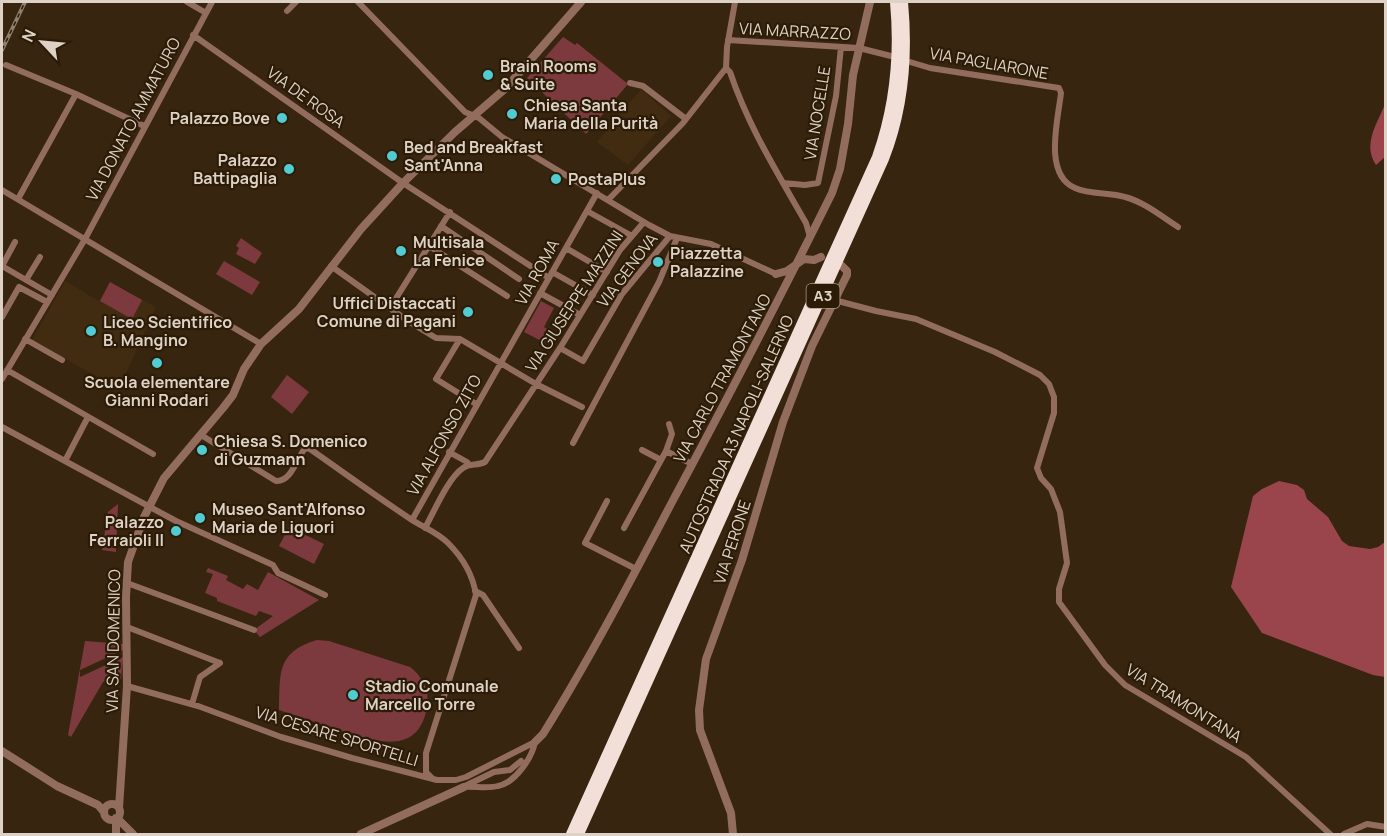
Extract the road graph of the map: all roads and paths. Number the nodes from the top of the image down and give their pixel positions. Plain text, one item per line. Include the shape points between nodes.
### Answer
1 (187, 2) edge
2 (212, 2) edge
3 (296, 2) edge
4 (358, 2) edge
5 (581, 2) edge
6 (735, 2) edge
7 (870, 2) edge
8 (895, 2) edge
9 (903, 2) edge
10 (287, 11) dead end
11 (206, 12) junction
12 (194, 35) junction
13 (729, 40) junction
14 (841, 47) junction
15 (859, 48) junction
16 (891, 56) dead end
17 (910, 62) dead end
18 (6, 65) dead end
19 (726, 68) junction
20 (630, 83) dead end
21 (76, 94) junction
22 (472, 116) junction
23 (682, 123) junction
24 (144, 126) junction
25 (402, 183) junction
26 (783, 183) junction
27 (2, 190) edge
28 (597, 193) junction
29 (18, 199) junction
30 (608, 200) junction
31 (587, 211) junction
32 (450, 212) junction
33 (644, 222) junction
34 (441, 226) junction
35 (1178, 227) dead end
36 (632, 236) junction
37 (670, 236) junction
38 (810, 237) junction
39 (677, 238) junction
40 (85, 239) junction
41 (15, 242) dead end
42 (429, 246) junction
43 (566, 249) junction
44 (804, 250) junction
45 (40, 257) dead end
46 (796, 264) junction
47 (2, 266) edge
48 (332, 266) junction
49 (842, 266) dead end
50 (607, 272) junction
51 (776, 274) junction
52 (551, 275) junction
53 (519, 279) dead end
54 (26, 280) junction
55 (788, 280) junction
56 (540, 293) junction
57 (781, 293) junction
58 (52, 294) junction
59 (593, 295) junction
60 (507, 296) dead end
61 (834, 300) junction
62 (47, 302) junction
63 (390, 308) junction
64 (580, 315) junction
65 (2, 317) edge
66 (25, 339) junction
67 (460, 339) junction
68 (261, 344) junction
69 (560, 348) junction
70 (62, 360) dead end
71 (499, 363) junction
72 (7, 370) junction
73 (2, 379) edge
74 (536, 384) junction
75 (476, 404) junction
76 (582, 407) dead end
77 (88, 417) junction
78 (669, 424) dead end
79 (2, 427) edge
80 (201, 435) junction
81 (573, 443) dead end
82 (642, 450) dead end
83 (666, 450) junction
84 (449, 452) junction
85 (153, 454) dead end
86 (661, 460) junction
87 (65, 461) junction
88 (692, 464) junction
89 (469, 465) junction
90 (607, 501) dead end
91 (150, 506) junction
92 (411, 520) junction
93 (425, 528) junction
94 (624, 528) dead end
95 (636, 569) junction
96 (127, 583) junction
97 (476, 591) junction
98 (325, 595) dead end
99 (127, 627) junction
100 (254, 630) dead end
101 (519, 648) dead end
102 (127, 686) junction
103 (192, 704) junction
104 (535, 742) junction
105 (2, 752) edge
106 (500, 760) junction
107 (499, 772) junction
108 (488, 776) junction
109 (433, 778) junction
110 (503, 784) junction
111 (495, 786) junction
112 (464, 787) junction
113 (113, 812) junction
114 (1386, 827) edge
115 (115, 834) edge
116 (133, 834) edge
117 (361, 834) edge
118 (571, 834) edge
119 (579, 834) edge
120 (733, 834) edge
121 (1330, 834) edge
122 (1344, 834) edge

1 - 11 street
2 - 11 street, VIA DONATO AMMATURO
3 - 10 street
4 - 22 street
5 - 22 street, VIA SAN DOMENICO via 506,88
6 - 13 street
7 - 15 street, VIA CARLO TRAMONTANO
8 - 118 highway, AUTOSTRADA A3 NAPOLI-SALERNO / A3 via 895,86 877,157
9 - 119 highway, AUTOSTRADA A3 NAPOLI-SALERNO / A3 via 902,91 884,159
11 - 12 street, VIA DONATO AMMATURO
12 - 24 street, VIA DONATO AMMATURO
12 - 25 street, VIA DE ROSA
13 - 14 street, VIA MARRAZZO
13 - 19 street
14 - 15 street, VIA MARRAZZO
14 - 26 street, VIA NOCELLE via 819,183
15 - 16 street
15 - 38 street, VIA CARLO TRAMONTANO via 840,169
17 - 35 street, VIA PAGLIARONE via 1059,88 1055,142 1057,169 1062,178 1074,188 1137,201
18 - 21 street
19 - 23 street
19 - 26 street via 743,110
20 - 23 street via 643,86
21 - 24 street
21 - 29 street
22 - 25 street, VIA SAN DOMENICO
22 - 28 street
23 - 30 street
24 - 40 street, VIA DONATO AMMATURO
25 - 32 street, VIA DE ROSA
25 - 48 street, VIA SAN DOMENICO
26 - 38 street
27 - 29 street
28 - 30 street
28 - 31 street, VIA ROMA
29 - 40 street
30 - 33 street
31 - 36 street
31 - 43 street, VIA ROMA
32 - 34 street
32 - 52 street, VIA DE ROSA
33 - 36 street, VIA GIUSEPPE MAZZINI
33 - 37 street
34 - 42 street
34 - 53 street
36 - 50 street, VIA GIUSEPPE MAZZINI
37 - 39 street
37 - 69 street, VIA GENOVA via 622,294 583,361
38 - 44 street, VIA CARLO TRAMONTANO
39 - 51 street via 711,244
39 - 81 street via 659,282
40 - 58 street, VIA DONATO AMMATURO
40 - 68 street
41 - 47 street
42 - 60 street
42 - 63 street
43 - 50 street
43 - 52 street, VIA ROMA
44 - 46 street, VIA CARLO TRAMONTANO
44 - 46 street via 820,257
45 - 54 street
46 - 51 street
46 - 55 street, VIA CARLO TRAMONTANO
47 - 54 street
48 - 63 street
48 - 68 street, VIA SAN DOMENICO via 299,309
49 - 61 street, VIA PERONE via 847,275
50 - 59 street, VIA GIUSEPPE MAZZINI
51 - 55 street
51 - 57 street via 782,283
52 - 56 street, VIA ROMA
52 - 59 street, VIA DE ROSA
54 - 58 street
55 - 57 street, VIA CARLO TRAMONTANO
56 - 64 street
56 - 71 street, VIA ROMA
57 - 88 street, VIA CARLO TRAMONTANO
58 - 62 street, VIA DONATO AMMATURO
59 - 64 street, VIA GIUSEPPE MAZZINI
61 - 120 street, VIA PERONE via 783,422 742,560 706,659 700,730 731,813
61 - 121 street, VIA TRAMONTANA via 916,319 995,352 1040,375 1049,384 1054,413 1037,468 1060,512 1067,563 1059,602 1125,685 1246,757
62 - 65 street via 19,287
62 - 66 street, VIA DONATO AMMATURO
63 - 67 street via 436,338
64 - 69 street, VIA GIUSEPPE MAZZINI
66 - 70 street
66 - 72 street, VIA DONATO AMMATURO
67 - 71 street
67 - 75 street via 436,379
68 - 80 street, VIA SAN DOMENICO via 233,395
69 - 74 street, VIA GIUSEPPE MAZZINI
71 - 74 street
71 - 75 street, VIA ALFONSO ZITO
72 - 73 street, VIA DONATO AMMATURO
72 - 77 street
74 - 76 street, VIA GIUSEPPE MAZZINI
74 - 89 street via 485,462
75 - 84 street, VIA ALFONSO ZITO
77 - 85 street
77 - 87 street
78 - 83 street via 672,434
79 - 87 street
80 - 91 street, VIA SAN DOMENICO via 169,471
80 - 92 street via 276,481 287,478 303,451 310,449
82 - 86 street
83 - 86 street
83 - 88 street
84 - 89 street
84 - 92 street, VIA ALFONSO ZITO
86 - 94 street
87 - 91 street
88 - 95 street, VIA CARLO TRAMONTANO
89 - 93 street via 454,478
90 - 95 street via 585,543
91 - 96 street, VIA SAN DOMENICO via 135,541
91 - 98 street via 273,565 278,573
92 - 93 street
93 - 97 street via 453,548
95 - 104 street, VIA CARLO TRAMONTANO via 563,701
96 - 99 street, VIA SAN DOMENICO
96 - 100 street
97 - 101 street via 483,595
97 - 109 street via 441,716 426,753 426,772
99 - 102 street, VIA SAN DOMENICO
99 - 103 street via 220,663 200,677
102 - 103 street, VIA CESARE SPORTELLI
102 - 113 street, VIA SAN DOMENICO via 119,797
103 - 109 street, VIA CESARE SPORTELLI via 281,737
104 - 106 street, VIA CESARE SPORTELLI
104 - 107 street, VIA CARLO TRAMONTANO via 518,766
104 - 110 street, VIA CARLO TRAMONTANO via 520,769
105 - 113 street via 57,786
106 - 107 street via 507,764
106 - 109 street, VIA CESARE SPORTELLI via 456,780
107 - 108 street, VIA CARLO TRAMONTANO
107 - 110 street via 505,776
108 - 111 street
108 - 112 street, VIA CARLO TRAMONTANO
110 - 111 street, VIA CARLO TRAMONTANO
111 - 112 street, VIA CARLO TRAMONTANO
112 - 117 street, VIA CARLO TRAMONTANO
113 - 115 street, VIA SAN DOMENICO
113 - 116 street
114 - 122 street via 1367,824

